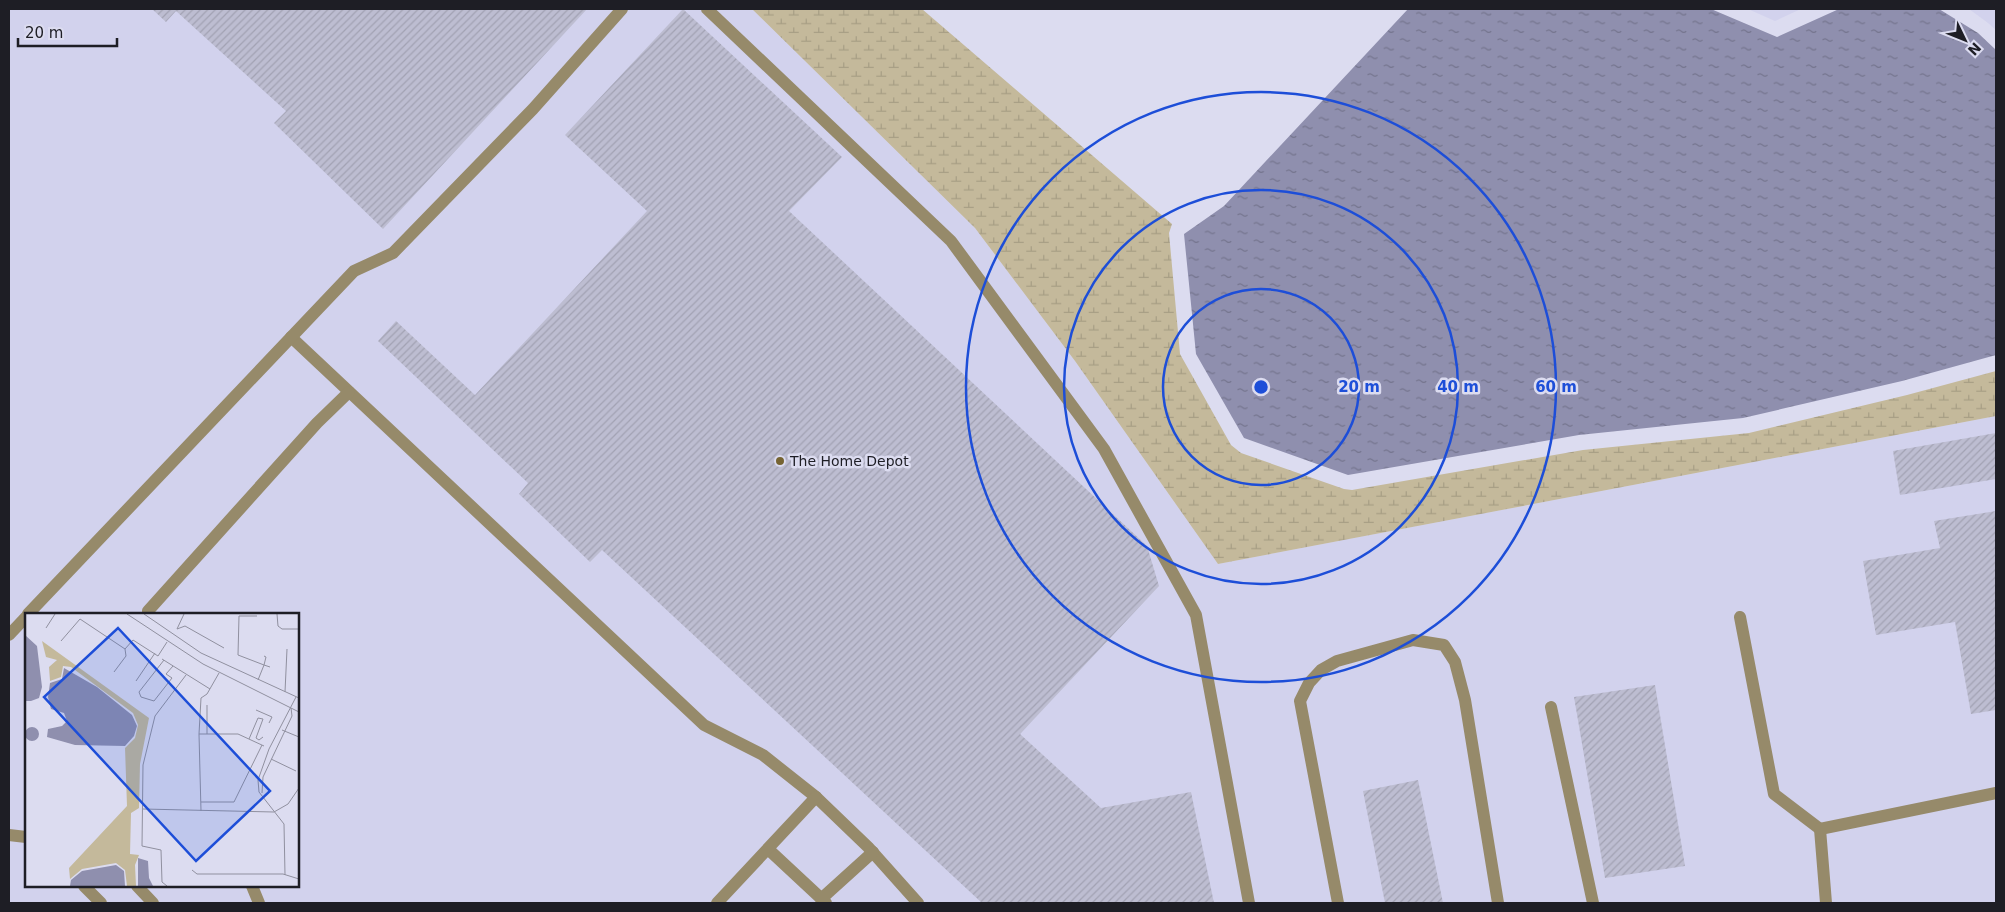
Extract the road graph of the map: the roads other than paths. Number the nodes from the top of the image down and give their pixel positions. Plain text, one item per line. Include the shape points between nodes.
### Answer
1 (622, 9) edge
2 (707, 9) edge
3 (291, 337) junction
4 (349, 392) junction
5 (30, 613) edge
6 (149, 613) edge
7 (1740, 617) dead end
8 (25, 618) edge
9 (9, 635) edge
10 (1551, 707) dead end
11 (1996, 793) edge
12 (816, 797) junction
13 (1820, 829) junction
14 (9, 835) edge
15 (25, 837) edge
16 (768, 849) junction
17 (873, 852) junction
18 (85, 887) edge
19 (138, 887) edge
20 (252, 887) edge
21 (823, 901) edge
22 (100, 903) edge
23 (153, 903) edge
24 (259, 903) edge
25 (717, 903) edge
26 (918, 903) edge
27 (1249, 903) edge
28 (1338, 903) edge
29 (1498, 903) edge
30 (1593, 903) edge
31 (1826, 903) edge

1 - 3 lane via 533,109 392,253 354,271
2 - 27 lane via 951,241 1104,449 1196,614
3 - 4 lane
3 - 5 lane
4 - 6 lane via 317,423
4 - 12 lane via 704,725 763,755
7 - 13 lane via 1774,794
8 - 9 lane
10 - 30 lane
11 - 13 lane
12 - 16 lane
12 - 17 lane
13 - 31 lane
14 - 15 lane
16 - 21 lane
16 - 25 lane
17 - 21 lane
17 - 26 lane
18 - 22 lane
19 - 23 lane
20 - 24 lane
28 - 29 lane via 1300,701 1321,670 1337,661 1413,640 1444,645 1455,662 1465,700

